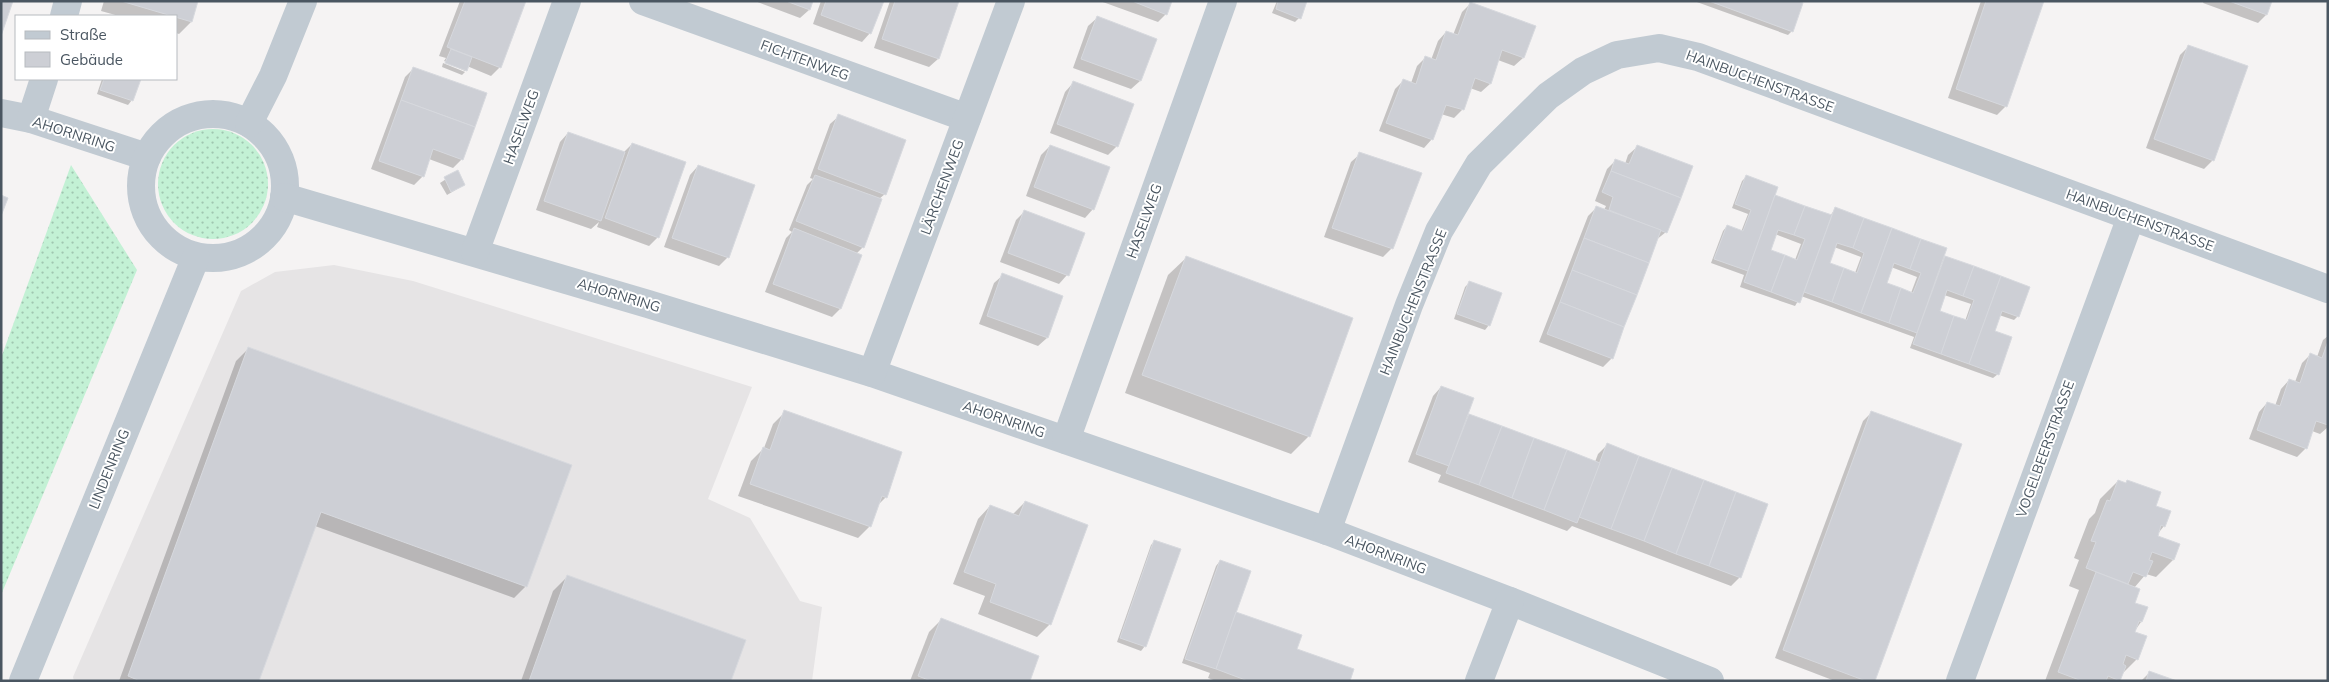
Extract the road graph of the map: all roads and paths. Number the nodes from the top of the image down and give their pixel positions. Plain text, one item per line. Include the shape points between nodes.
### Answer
1 (68, 1) edge
2 (303, 1) edge
3 (567, 1) edge
4 (643, 1) edge
5 (1011, 1) edge
6 (1223, 1) edge
7 (64, 15) edge
8 (44, 80) edge
9 (1, 113) edge
10 (967, 118) junction
11 (31, 119) junction
12 (249, 123) junction
13 (147, 157) junction
14 (284, 197) junction
15 (2131, 217) junction
16 (475, 252) junction
17 (196, 257) junction
18 (2328, 290) edge
19 (872, 373) junction
20 (1066, 440) junction
21 (1328, 531) junction
22 (1510, 600) junction
23 (23, 681) edge
24 (1479, 681) edge
25 (1710, 681) edge
26 (1960, 681) edge

1 - 7 street
2 - 12 street via 273,76
3 - 16 street, HASELWEG
4 - 10 street, FICHTENWEG
5 - 10 street, LÄRCHENWEG
6 - 20 street, HASELWEG
8 - 11 street
9 - 11 street, AHORNRING
10 - 19 street, LÄRCHENWEG
11 - 13 street, AHORNRING
12 - 13 street via 220,114 190,117 164,133
12 - 14 street via 266,136 278,154 285,175
13 - 17 street via 140,188 148,219 168,243
14 - 16 street, AHORNRING
14 - 17 street via 274,225 253,247 226,258
15 - 18 street, HAINBUCHENSTRASSE
15 - 21 street, HAINBUCHENSTRASSE via 1698,57 1660,48 1617,55 1583,71 1548,96 1479,164 1439,231 1409,304
15 - 26 street, VOGELBEERSTRASSE
16 - 19 street, AHORNRING
17 - 23 street, LINDENRING
19 - 20 street, AHORNRING
20 - 21 street, AHORNRING
21 - 22 street, AHORNRING
22 - 24 street
22 - 25 street, AHORNRING

